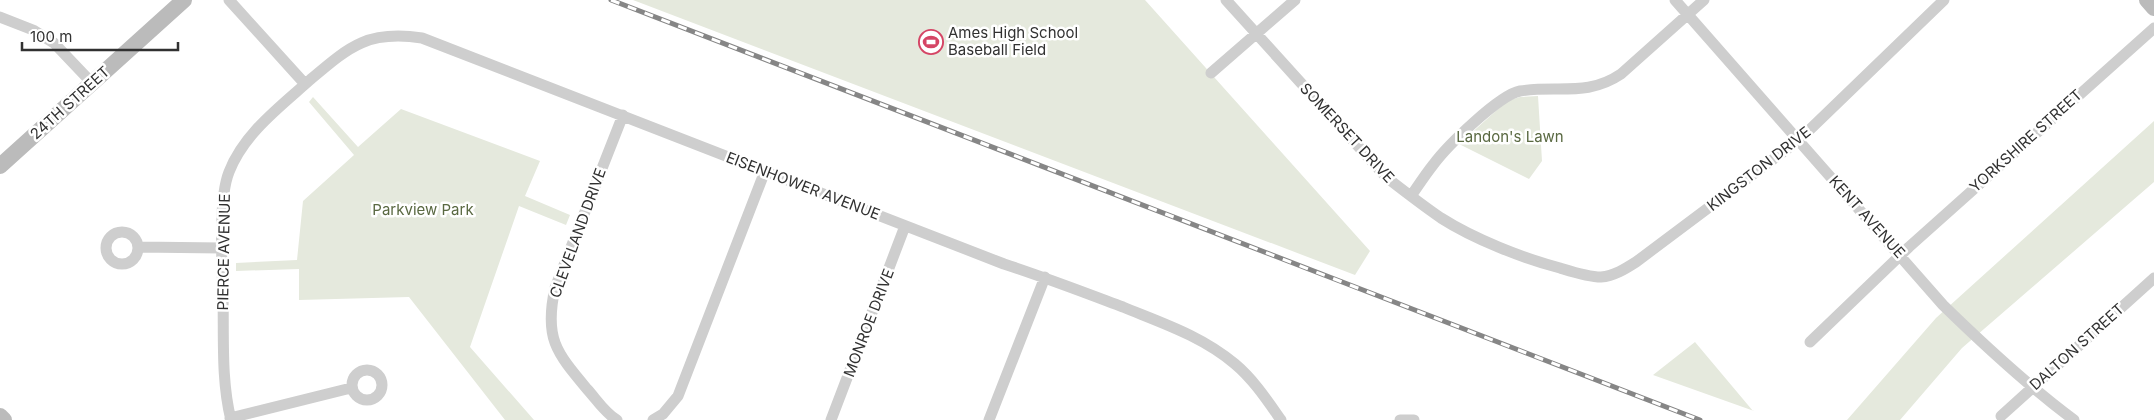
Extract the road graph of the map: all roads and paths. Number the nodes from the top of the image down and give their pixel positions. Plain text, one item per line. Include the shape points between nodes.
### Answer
1 (184, 0) edge
2 (229, 0) edge
3 (1226, 0) edge
4 (1295, 0) edge
5 (1675, 0) edge
6 (1704, 0) edge
7 (1944, 0) edge
8 (2147, 0) edge
9 (2154, 8) edge
10 (1688, 14) junction
11 (0, 17) edge
12 (2154, 28) edge
13 (1256, 35) junction
14 (1211, 73) dead end
15 (92, 83) junction
16 (306, 84) junction
17 (623, 115) junction
18 (1799, 140) junction
19 (0, 166) edge
20 (765, 171) junction
21 (1411, 196) junction
22 (905, 226) junction
23 (138, 247) dead end
24 (222, 248) junction
25 (1900, 254) junction
26 (1045, 277) junction
27 (1602, 277) joint
28 (2154, 278) edge
29 (1810, 342) dead end
30 (351, 388) dead end
31 (2032, 388) junction
32 (0, 416) edge
33 (2000, 416) dead end
34 (230, 419) edge
35 (4, 420) edge
36 (617, 420) edge
37 (653, 420) edge
38 (832, 420) edge
39 (989, 420) edge
40 (1281, 420) edge
41 (1400, 420) edge
42 (1414, 420) edge
43 (2074, 420) edge

1 - 15 main road, 24TH STREET
2 - 16 street
3 - 13 street, SOMERSET DRIVE
4 - 13 street
5 - 10 street, KENT AVENUE
6 - 10 street
7 - 18 street, KINGSTON DRIVE
8 - 9 main road
10 - 18 street, KENT AVENUE
10 - 21 street via 1606,84 1590,88 1518,92 1501,99 1433,164
11 - 15 street via 33,30 54,43
12 - 25 street, YORKSHIRE STREET
13 - 14 street
13 - 21 street, SOMERSET DRIVE via 1386,177
15 - 19 main road, 24TH STREET
16 - 17 street, EISENHOWER AVENUE via 345,50 381,37 401,35 422,38
16 - 24 street, PIERCE AVENUE via 254,132 228,173
17 - 20 street, EISENHOWER AVENUE
17 - 36 street, CLEVELAND DRIVE via 555,288 551,309 552,336 557,349 566,364
18 - 25 street, KENT AVENUE
18 - 27 street, KINGSTON DRIVE via 1636,262 1618,273
20 - 22 street, EISENHOWER AVENUE
20 - 37 street via 678,396 663,414
21 - 27 street, SOMERSET DRIVE via 1443,219 1484,240 1544,264
22 - 26 street, EISENHOWER AVENUE
22 - 38 street, MONROE DRIVE
23 - 24 street
24 - 34 street, PIERCE AVENUE via 225,389
25 - 29 street, YORKSHIRE STREET
25 - 31 street, KENT AVENUE via 1988,350
26 - 39 street
26 - 40 street, EISENHOWER AVENUE via 1189,333 1213,347 1252,381
28 - 31 street, DALTON STREET
30 - 34 street
31 - 33 street, DALTON STREET
31 - 43 street, KENT AVENUE
32 - 35 main road
41 - 42 street

